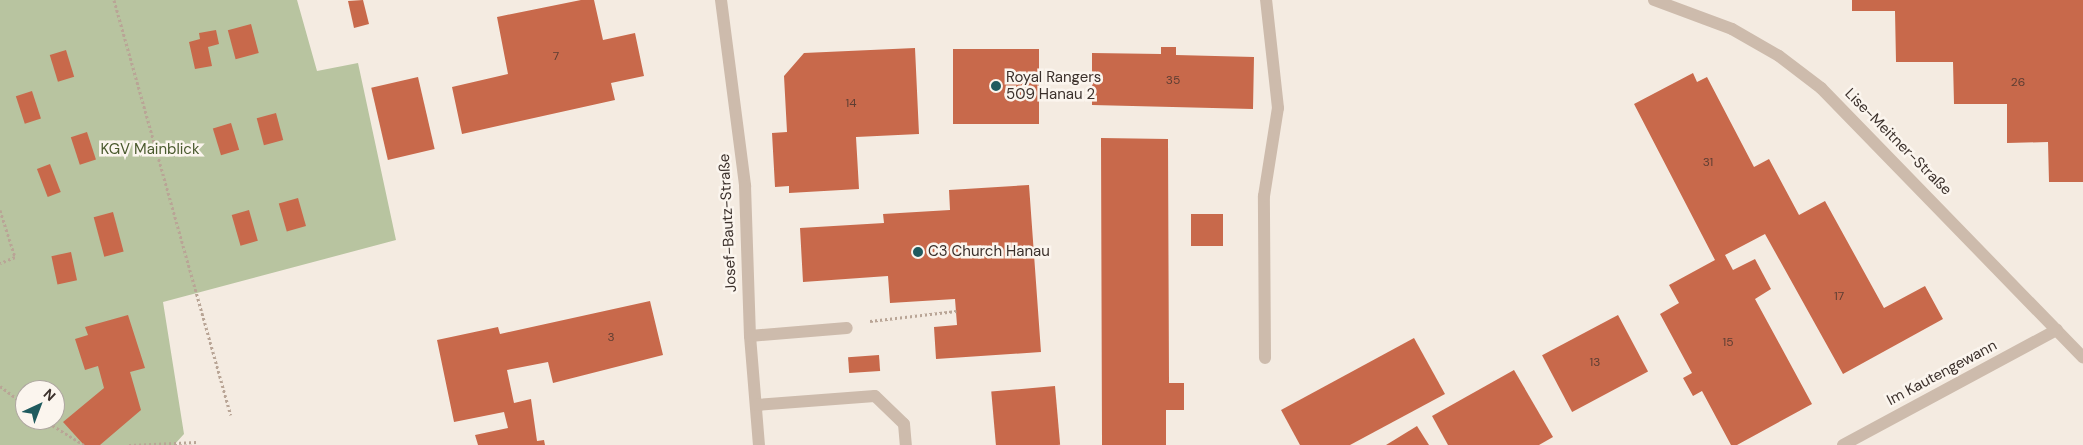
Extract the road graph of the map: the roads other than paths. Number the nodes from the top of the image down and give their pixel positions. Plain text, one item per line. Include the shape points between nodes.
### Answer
1 (721, 0) edge
2 (732, 0) edge
3 (1266, 0) edge
4 (1654, 0) edge
5 (847, 328) road end
6 (2057, 330) junction
7 (750, 336) junction
8 (2083, 357) edge
9 (1265, 358) dead end
10 (756, 405) junction
11 (759, 445) edge
12 (906, 445) edge
13 (1844, 445) edge

1 - 2 street
1 - 7 street, Josef-Bautz-Straße via 745,186
3 - 9 street via 1278,108 1264,196
4 - 6 street, Lise-Meitner-Straße via 1732,29 1779,56 1821,88
5 - 7 street
6 - 8 street, Lise-Meitner-Straße
6 - 13 street, Im Kautengewann
7 - 10 street, Josef-Bautz-Straße
10 - 11 street, Josef-Bautz-Straße
10 - 12 street via 874,396 904,424

